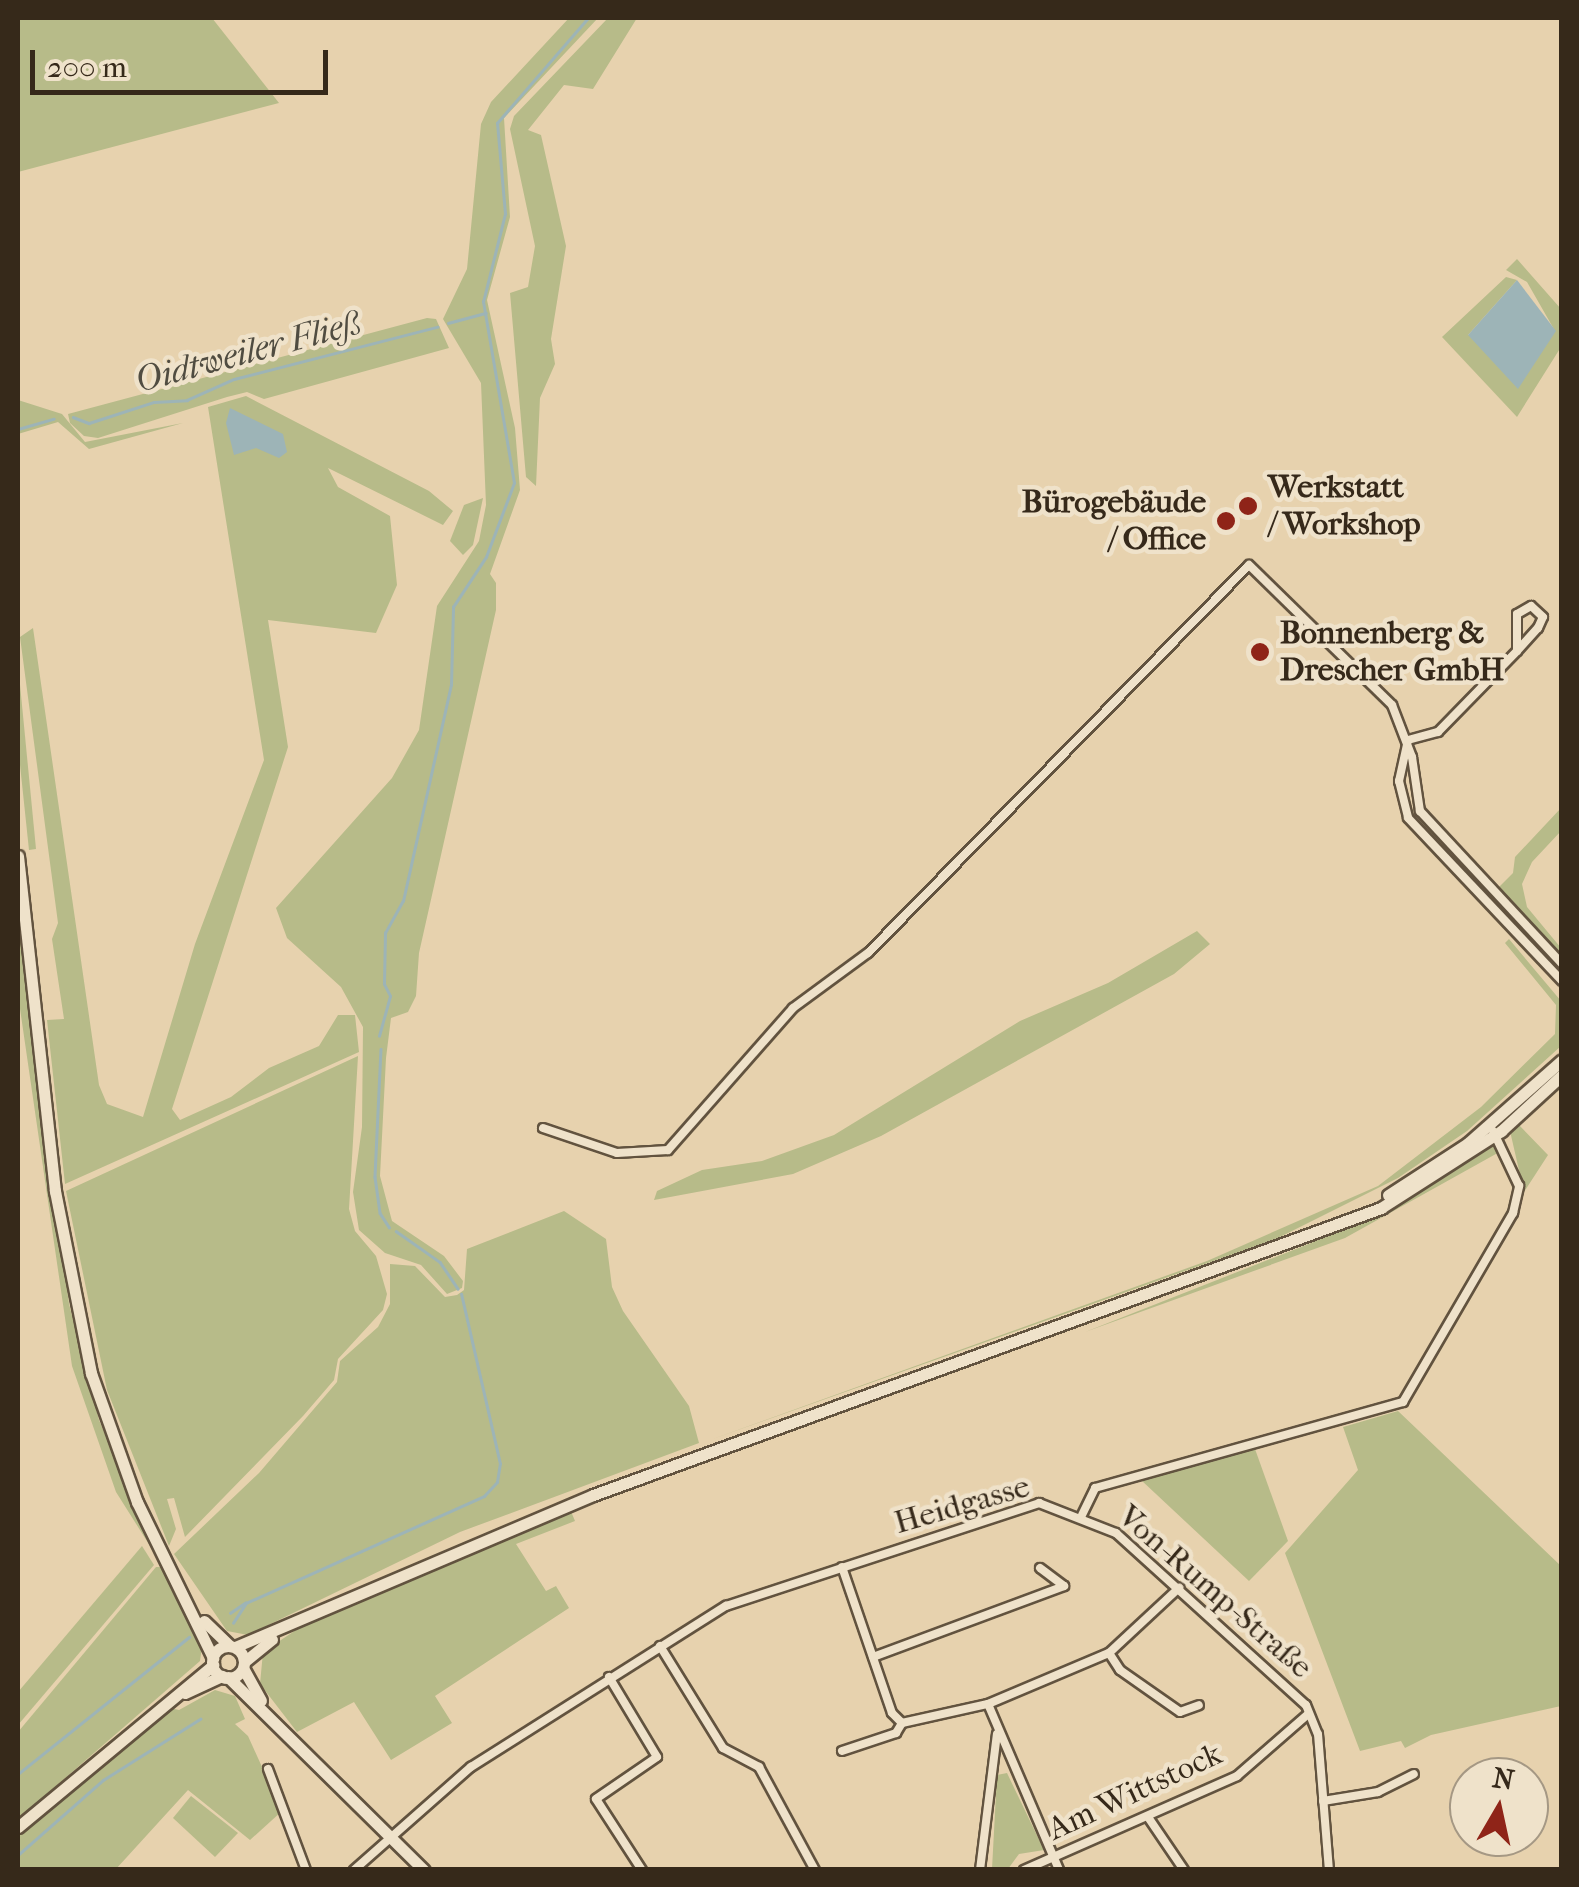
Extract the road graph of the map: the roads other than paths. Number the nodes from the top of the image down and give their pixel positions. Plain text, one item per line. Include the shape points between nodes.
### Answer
1 (1517, 651) junction
2 (1408, 740) junction
3 (18, 856) edge
4 (1562, 964) edge
5 (1562, 981) edge
6 (1562, 1060) edge
7 (1562, 1075) edge
8 (544, 1128) dead end
9 (1493, 1130) junction
10 (1082, 1515) junction
11 (842, 1567) junction
12 (1040, 1568) dead end
13 (1179, 1588) junction
14 (196, 1614) junction
15 (284, 1629) junction
16 (232, 1646) junction
17 (660, 1646) junction
18 (1109, 1653) junction
19 (874, 1658) junction
20 (213, 1661) junction
21 (244, 1665) junction
22 (225, 1677) junction
23 (609, 1677) junction
24 (168, 1702) junction
25 (988, 1704) junction
26 (1198, 1706) dead end
27 (1308, 1714) junction
28 (274, 1720) junction
29 (902, 1724) junction
30 (997, 1734) junction
31 (842, 1751) dead end
32 (268, 1769) dead end
33 (1414, 1774) dead end
34 (1323, 1801) junction
35 (1148, 1817) junction
36 (18, 1827) edge
37 (390, 1835) junction
38 (1054, 1857) junction
39 (306, 1870) edge
40 (354, 1870) edge
41 (424, 1870) edge
42 (642, 1870) edge
43 (815, 1870) edge
44 (980, 1870) edge
45 (1024, 1870) edge
46 (1060, 1870) edge
47 (1184, 1870) edge
48 (1329, 1870) edge

1 - 1 street via 1544,621 1531,606 1516,614
1 - 2 street via 1438,732
2 - 4 street via 1420,811
2 - 5 street via 1400,781 1408,818
2 - 8 street via 1392,706 1249,565 868,953 793,1008 668,1150 617,1152
3 - 14 street via 55,1190 87,1356 137,1502
6 - 9 street
7 - 9 street
9 - 10 street, Heidgasse via 1519,1186 1514,1214 1403,1402 1095,1488
9 - 15 street via 1346,1220 577,1501
10 - 11 street, Heidgasse via 1040,1503
10 - 13 street, Von-Rump-Straße via 1116,1532
11 - 17 street, Heidgasse via 748,1596
11 - 19 street
12 - 19 street via 1064,1586
13 - 18 street
13 - 27 street, Von-Rump-Straße
14 - 16 street
14 - 20 street
15 - 16 street
15 - 21 street
16 - 20 street
16 - 21 street
17 - 23 street, Heidgasse
17 - 43 street via 723,1748 759,1767
18 - 25 street
18 - 26 street via 1120,1670 1180,1712
19 - 29 street
20 - 22 street
20 - 24 street
21 - 22 street
21 - 28 street
22 - 24 street
22 - 28 street
23 - 37 street, Heidgasse via 471,1767
23 - 42 street via 657,1757 596,1799
24 - 36 street
25 - 29 street
25 - 30 street
27 - 34 street via 1318,1734
27 - 35 street, Am Wittstock via 1237,1776
28 - 37 street
29 - 31 street via 896,1733
30 - 38 street
30 - 44 street
32 - 39 street
33 - 34 street via 1378,1792
34 - 48 street
35 - 38 street, Am Wittstock
35 - 47 street
37 - 40 street, Heidgasse
37 - 41 street
38 - 45 street, Am Wittstock
38 - 46 street

